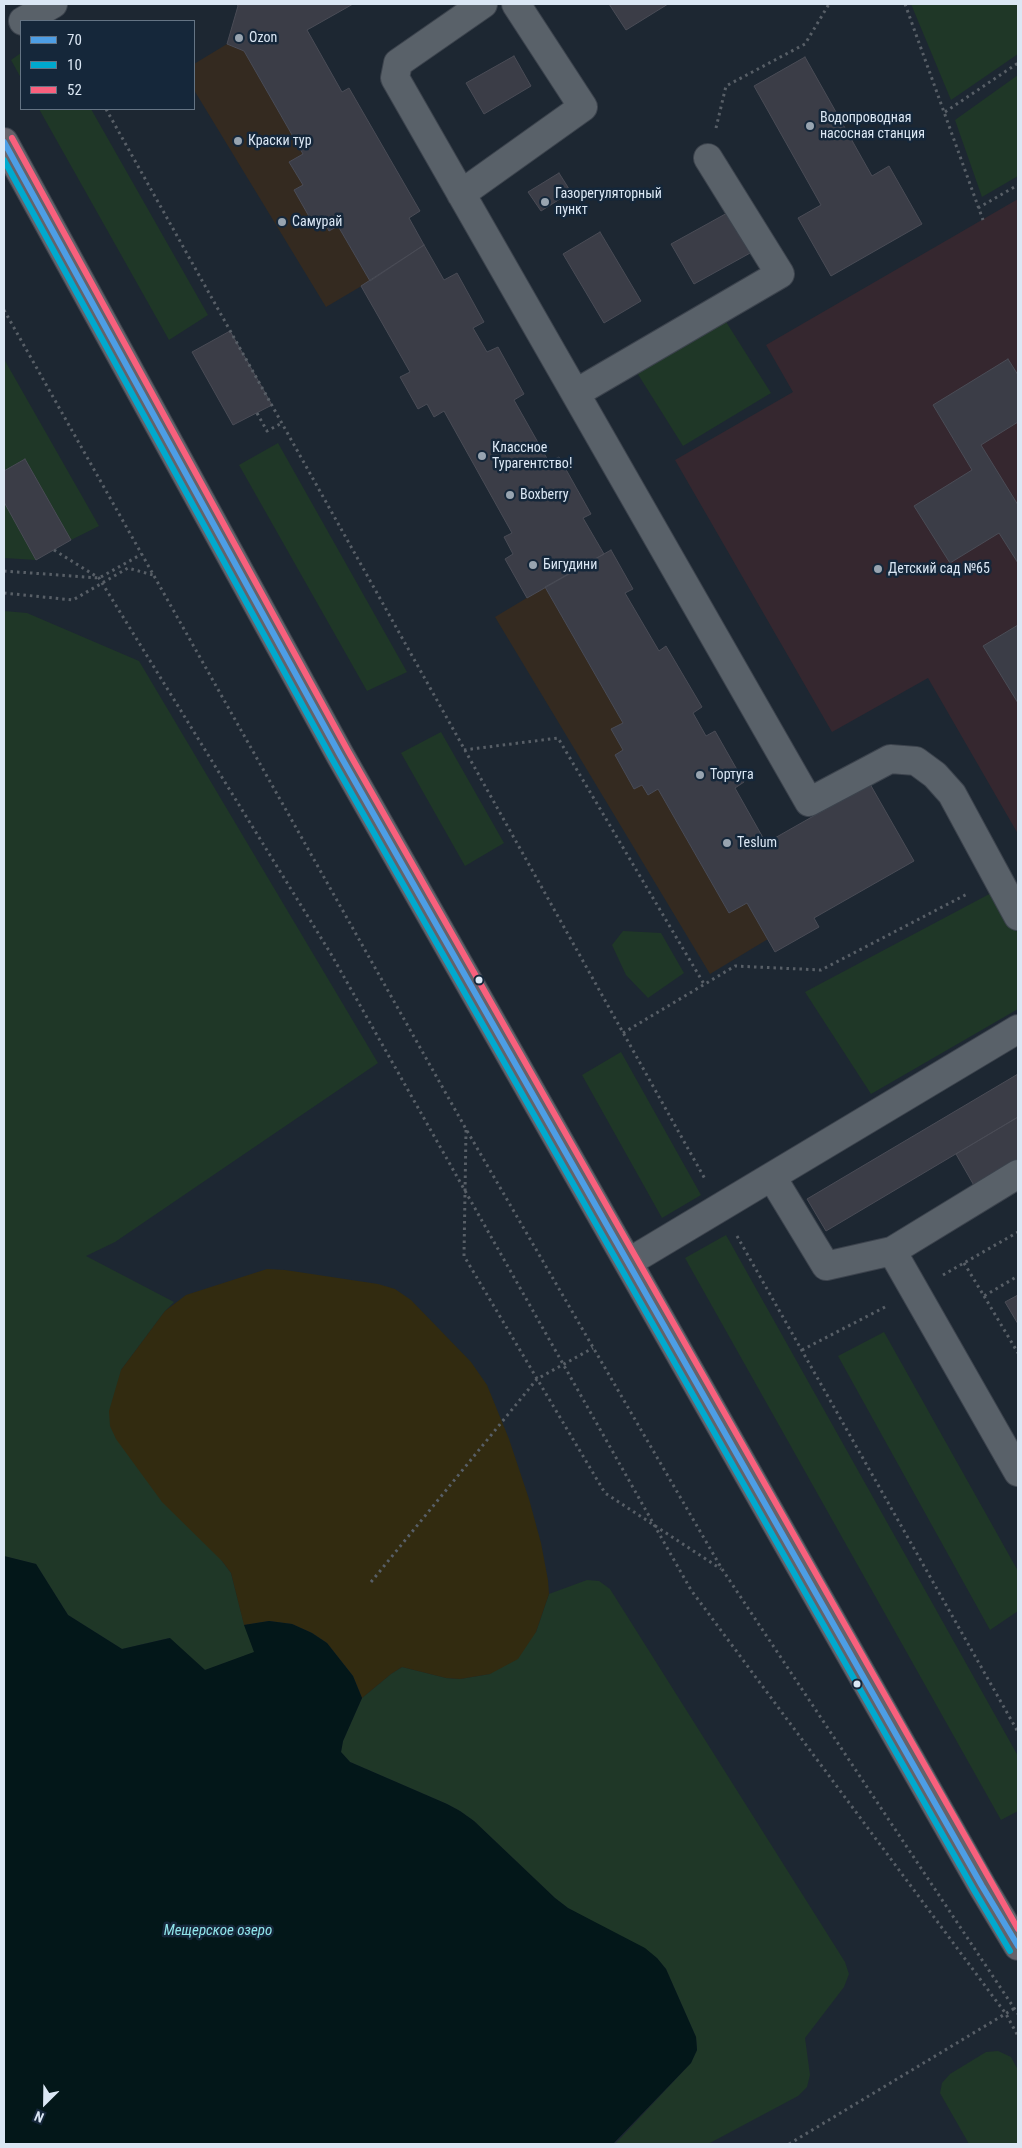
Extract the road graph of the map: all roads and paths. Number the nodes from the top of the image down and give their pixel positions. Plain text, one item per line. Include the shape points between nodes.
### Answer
1 (53, 4) edge
2 (483, 4) edge
3 (516, 4) edge
4 (829, 4) edge
5 (905, 4) edge
6 (25, 20) edge
7 (20, 23) edge
8 (4, 32) edge
9 (1018, 63) edge
10 (107, 110) edge
11 (945, 112) junction
12 (4, 142) edge
13 (708, 158) joint
14 (1018, 185) edge
15 (461, 194) junction
16 (978, 208) junction
17 (983, 220) dead end
18 (4, 310) edge
19 (576, 393) junction
20 (257, 413) dead end
21 (282, 423) junction
22 (54, 550) dead end
23 (142, 554) junction
24 (4, 571) edge
25 (154, 575) junction
26 (99, 578) junction
27 (102, 583) junction
28 (4, 593) edge
29 (464, 750) junction
30 (998, 878) junction
31 (1018, 916) edge
32 (704, 984) junction
33 (1018, 1029) edge
34 (623, 1033) junction
35 (466, 1129) junction
36 (1018, 1174) edge
37 (772, 1177) junction
38 (465, 1191) junction
39 (721, 1208) junction
40 (892, 1251) junction
41 (629, 1262) junction
42 (964, 1263) dead end
43 (1018, 1276) edge
44 (984, 1296) junction
45 (593, 1348) junction
46 (1018, 1353) edge
47 (563, 1364) junction
48 (537, 1379) junction
49 (1018, 1472) edge
50 (654, 1525) junction
51 (722, 1569) junction
52 (371, 1582) dead end
53 (1018, 1732) edge
54 (1018, 1946) edge
55 (1015, 2008) junction
56 (1006, 2014) junction
57 (1018, 2014) edge
58 (1018, 2036) edge
59 (789, 2144) edge

1 - 6 lane
2 - 15 lane via 398,63 395,78
3 - 15 lane via 583,107
4 - 13 path via 805,44 726,86
5 - 11 path
7 - 8 lane
9 - 11 path
10 - 21 path
11 - 16 path
12 - 41 main road via 340,755
13 - 19 lane via 780,274
14 - 16 path
15 - 19 lane
16 - 17 path
18 - 23 path
19 - 30 lane via 809,802 890,759 916,761 952,794
20 - 21 path via 267,431
21 - 29 path
22 - 26 path
23 - 25 path
23 - 26 path
24 - 26 path
25 - 27 path via 128,568
25 - 35 path
26 - 27 path
27 - 28 path via 73,600
27 - 38 path via 330,954
29 - 32 path via 558,738
29 - 34 path
30 - 31 lane
30 - 32 path via 822,970 735,966
32 - 34 path
33 - 37 lane
34 - 39 path
35 - 38 path
35 - 45 path
36 - 40 lane
37 - 39 lane
37 - 40 lane via 826,1266
38 - 47 path
38 - 48 path via 464,1256
39 - 41 lane
39 - 53 path
40 - 49 lane
41 - 54 main road
42 - 44 path
43 - 44 path
44 - 46 path
45 - 47 path
45 - 51 path
47 - 48 path
47 - 50 path
48 - 50 path via 604,1492
48 - 52 path
50 - 51 path
50 - 56 path via 691,1590
51 - 55 path
55 - 56 path
55 - 57 path
56 - 58 path
56 - 59 path

